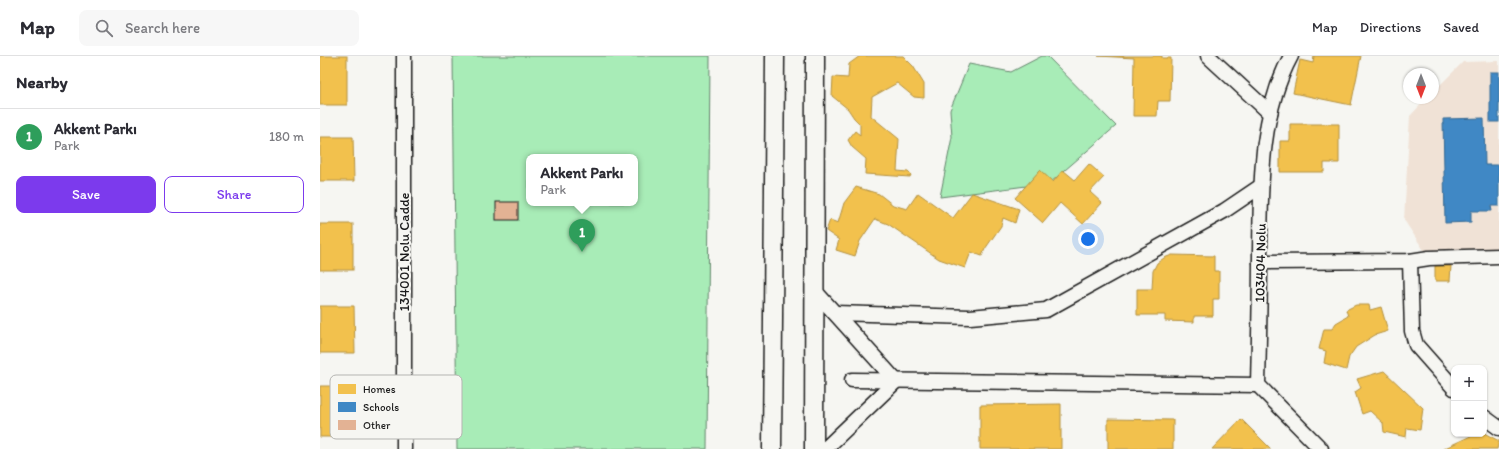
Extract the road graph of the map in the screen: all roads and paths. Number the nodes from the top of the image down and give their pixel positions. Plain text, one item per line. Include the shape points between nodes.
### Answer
1 (404, 56) edge
2 (775, 56) edge
3 (815, 56) edge
4 (1208, 56) edge
5 (1291, 56) edge
6 (1270, 113) junction
7 (1261, 186) junction
8 (1499, 256) edge
9 (1410, 261) junction
10 (1260, 262) junction
11 (813, 289) junction
12 (835, 313) junction
13 (404, 375) edge
14 (852, 380) dead end
15 (896, 381) junction
16 (1258, 385) junction
17 (1451, 385) edge
18 (1487, 420) edge
19 (1499, 428) edge
20 (772, 449) edge
21 (814, 449) edge
22 (825, 449) edge
23 (1321, 449) edge

1 - 13 street, 134001 Nolu Cadde
2 - 20 street
3 - 11 street
4 - 6 street
5 - 6 street, 103404 Nolu via 1278,84
6 - 7 street, 103404 Nolu
7 - 10 street, 103404 Nolu
7 - 12 street via 1224,211 1046,310 970,317
8 - 9 street
9 - 10 street
9 - 17 street via 1412,331 1416,344
10 - 16 street, 103404 Nolu
11 - 12 street
11 - 21 street
12 - 15 street
14 - 15 street
15 - 16 street
15 - 22 street
16 - 23 street
18 - 19 street

